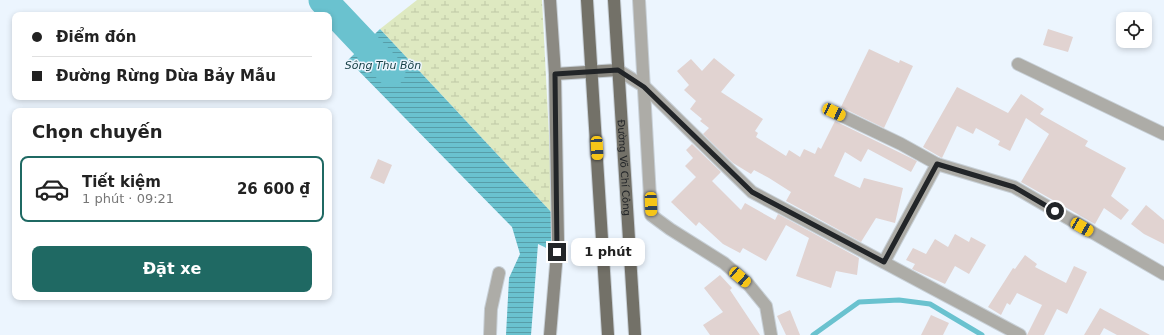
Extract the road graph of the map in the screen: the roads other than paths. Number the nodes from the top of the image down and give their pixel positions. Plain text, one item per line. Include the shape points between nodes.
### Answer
1 (550, 0) edge
2 (587, 0) edge
3 (614, 0) edge
4 (639, 0) edge
5 (1018, 64) dead end
6 (618, 70) junction
7 (592, 72) junction
8 (555, 74) junction
9 (644, 87) junction
10 (834, 112) dead end
11 (1164, 134) edge
12 (937, 164) junction
13 (884, 262) junction
14 (499, 273) dead end
15 (1164, 274) edge
16 (490, 335) edge
17 (550, 335) edge
18 (608, 335) edge
19 (635, 335) edge
20 (771, 335) edge
21 (1020, 335) edge

1 - 8 street
2 - 7 main road
3 - 6 main road, Đường Võ Chí Công
4 - 9 street
5 - 11 street
6 - 7 street
6 - 9 street
6 - 19 main road, Đường Võ Chí Công
7 - 8 street
7 - 18 main road
8 - 17 street via 558,241
9 - 13 street via 752,192
9 - 20 street via 651,215 670,230 724,263 748,284 766,306
10 - 12 street
12 - 13 street
12 - 15 street via 1014,187
13 - 21 street
14 - 16 street via 491,309

